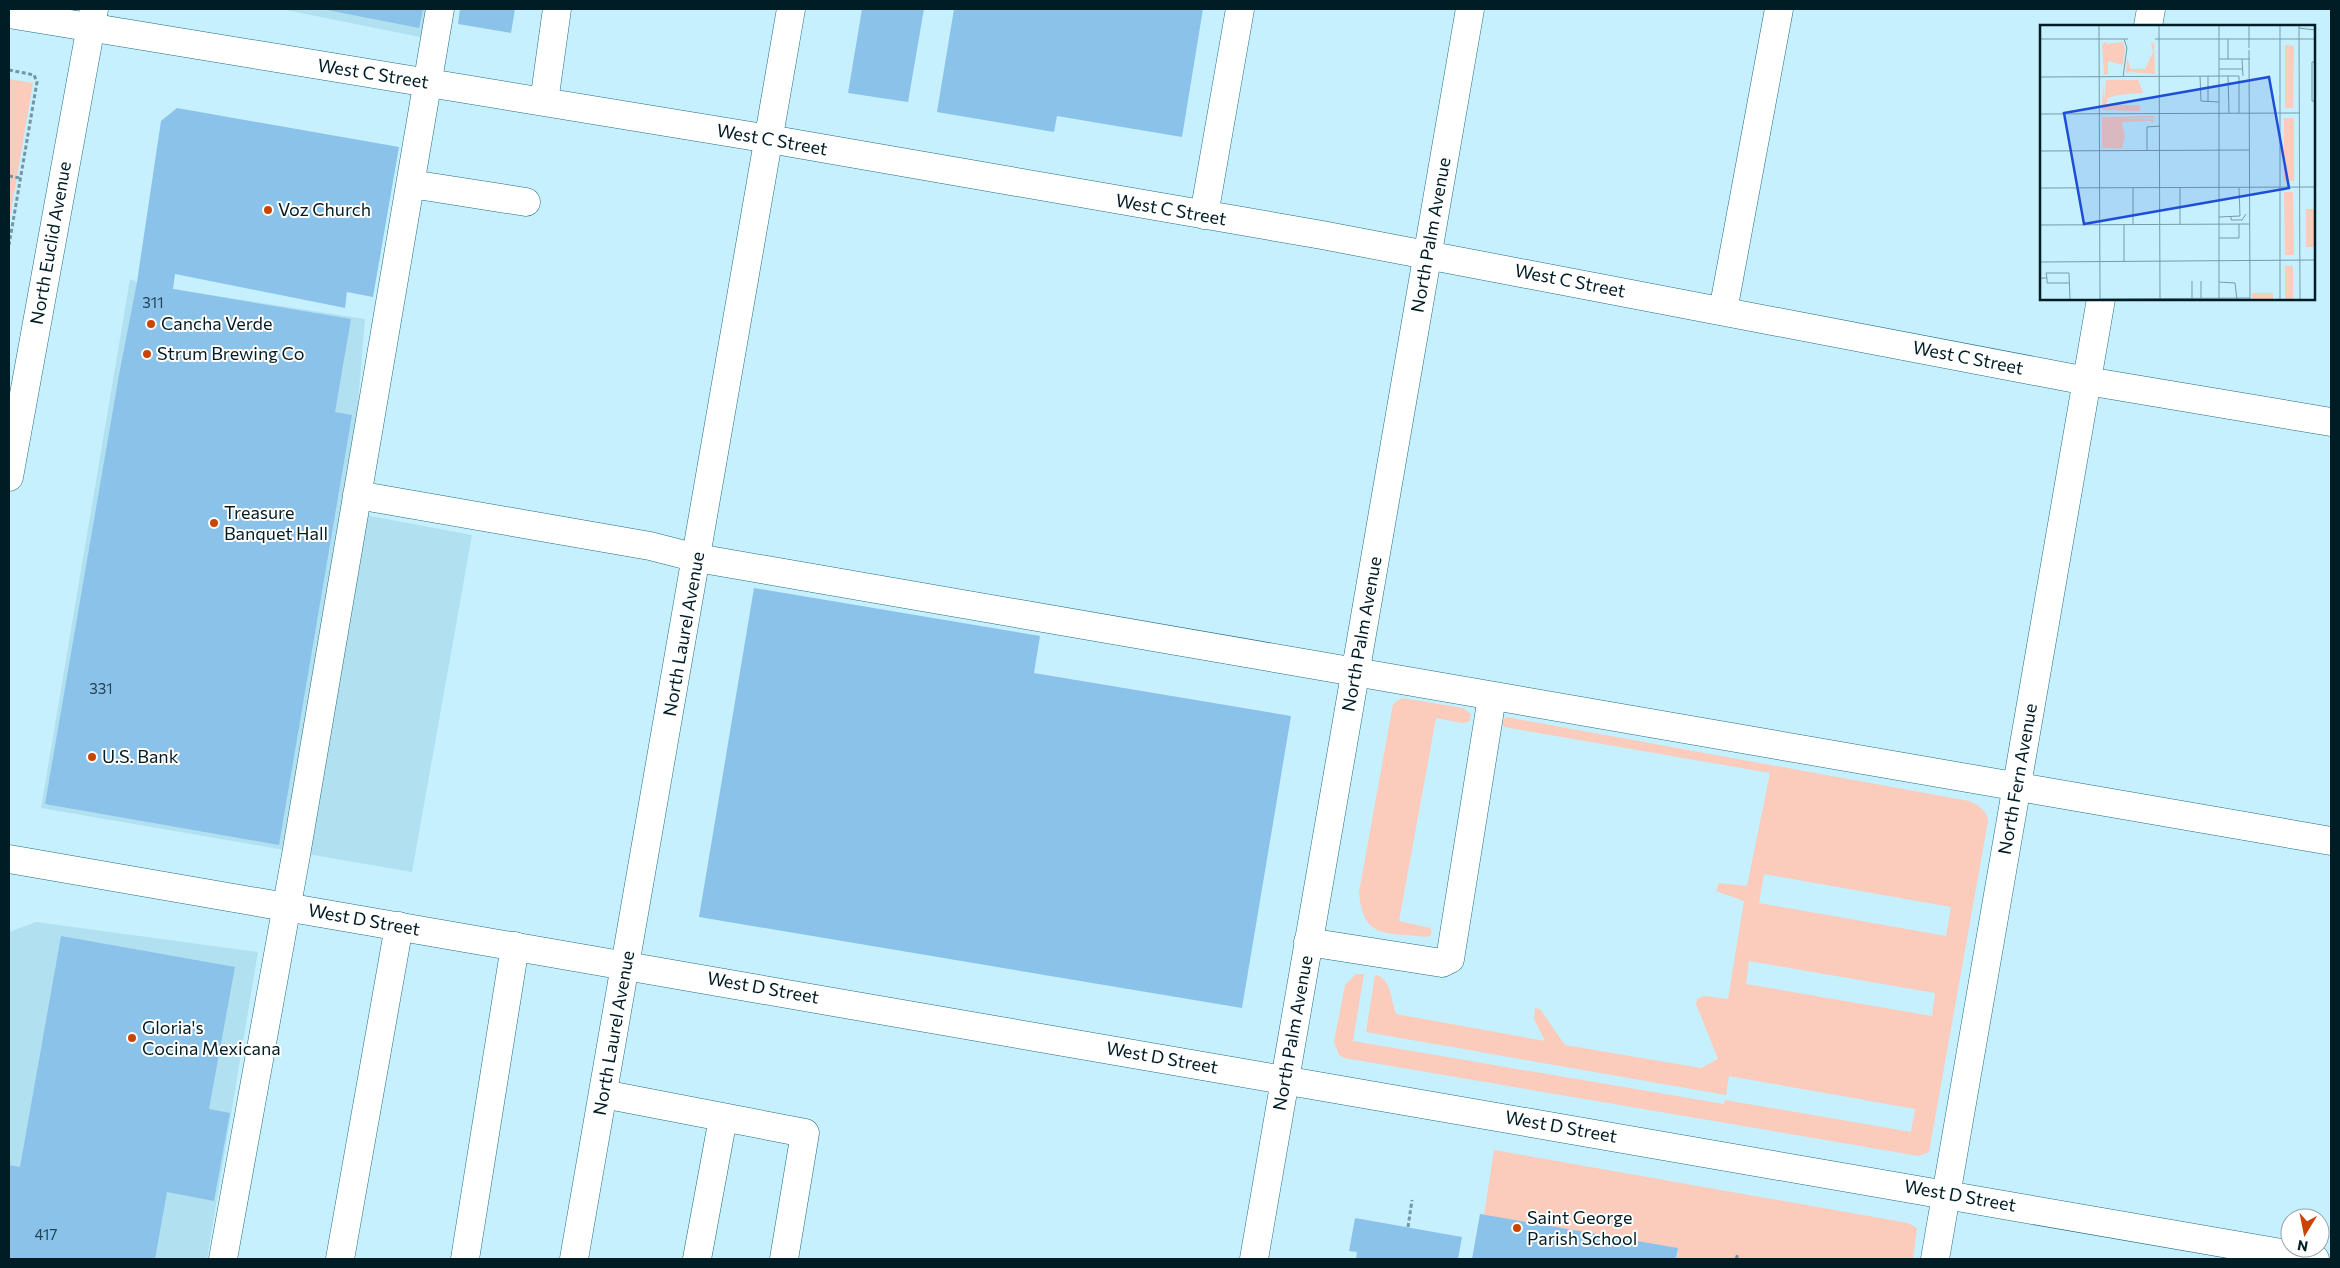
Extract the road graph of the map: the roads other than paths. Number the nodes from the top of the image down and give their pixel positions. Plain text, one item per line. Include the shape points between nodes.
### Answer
1 (440, 9) edge
2 (557, 9) edge
3 (791, 9) edge
4 (1240, 9) edge
5 (1470, 9) edge
6 (1779, 9) edge
7 (2151, 9) edge
8 (9, 14) edge
9 (92, 18) edge
10 (2148, 25) edge
11 (428, 83) junction
12 (544, 102) junction
13 (769, 139) junction
14 (411, 184) junction
15 (526, 202) dead end
16 (1204, 215) junction
17 (1428, 254) junction
18 (2101, 300) edge
19 (1723, 311) junction
20 (2086, 381) junction
21 (2331, 422) edge
22 (9, 477) edge
23 (357, 495) junction
24 (697, 558) junction
25 (1355, 674) junction
26 (1492, 697) junction
27 (2017, 785) junction
28 (2331, 841) edge
29 (9, 858) edge
30 (287, 906) junction
31 (399, 926) junction
32 (1308, 942) junction
33 (515, 946) junction
34 (627, 965) junction
35 (1285, 1079) junction
36 (603, 1094) junction
37 (723, 1118) junction
38 (1947, 1194) junction
39 (223, 1259) edge
40 (340, 1259) edge
41 (465, 1259) edge
42 (574, 1259) edge
43 (697, 1259) edge
44 (784, 1259) edge
45 (1254, 1259) edge
46 (1935, 1259) edge
47 (2315, 1259) edge

1 - 11 street
2 - 12 street
3 - 13 street, North Laurel Avenue
4 - 16 street
5 - 17 street, North Palm Avenue
6 - 19 street
7 - 10 street
8 - 9 street, West C Street
9 - 11 street, West C Street
9 - 22 street, North Euclid Avenue
11 - 12 street, West C Street
11 - 14 street
12 - 13 street, West C Street
13 - 16 street, West C Street
13 - 24 street, North Laurel Avenue
14 - 15 street
14 - 23 street
16 - 17 street, West C Street
17 - 19 street, West C Street
17 - 25 street, North Palm Avenue
18 - 20 street, North Fern Avenue
19 - 20 street, West C Street
20 - 21 street, West C Street
20 - 27 street, North Fern Avenue
23 - 24 street via 650,546
23 - 30 street
24 - 25 street
24 - 34 street, North Laurel Avenue
25 - 26 street
25 - 32 street, North Palm Avenue
26 - 27 street
26 - 32 street via 1450,958 1442,963
27 - 28 street
27 - 38 street, North Fern Avenue
29 - 30 street, West D Street
30 - 31 street, West D Street
30 - 39 street
31 - 33 street, West D Street
31 - 40 street
32 - 35 street, North Palm Avenue
33 - 34 street, West D Street
33 - 41 street
34 - 35 street, West D Street
34 - 36 street, North Laurel Avenue
35 - 38 street, West D Street
35 - 45 street, North Palm Avenue
36 - 37 street
36 - 42 street, North Laurel Avenue
37 - 43 street
37 - 44 street via 805,1133
38 - 46 street, North Fern Avenue
38 - 47 street, West D Street

